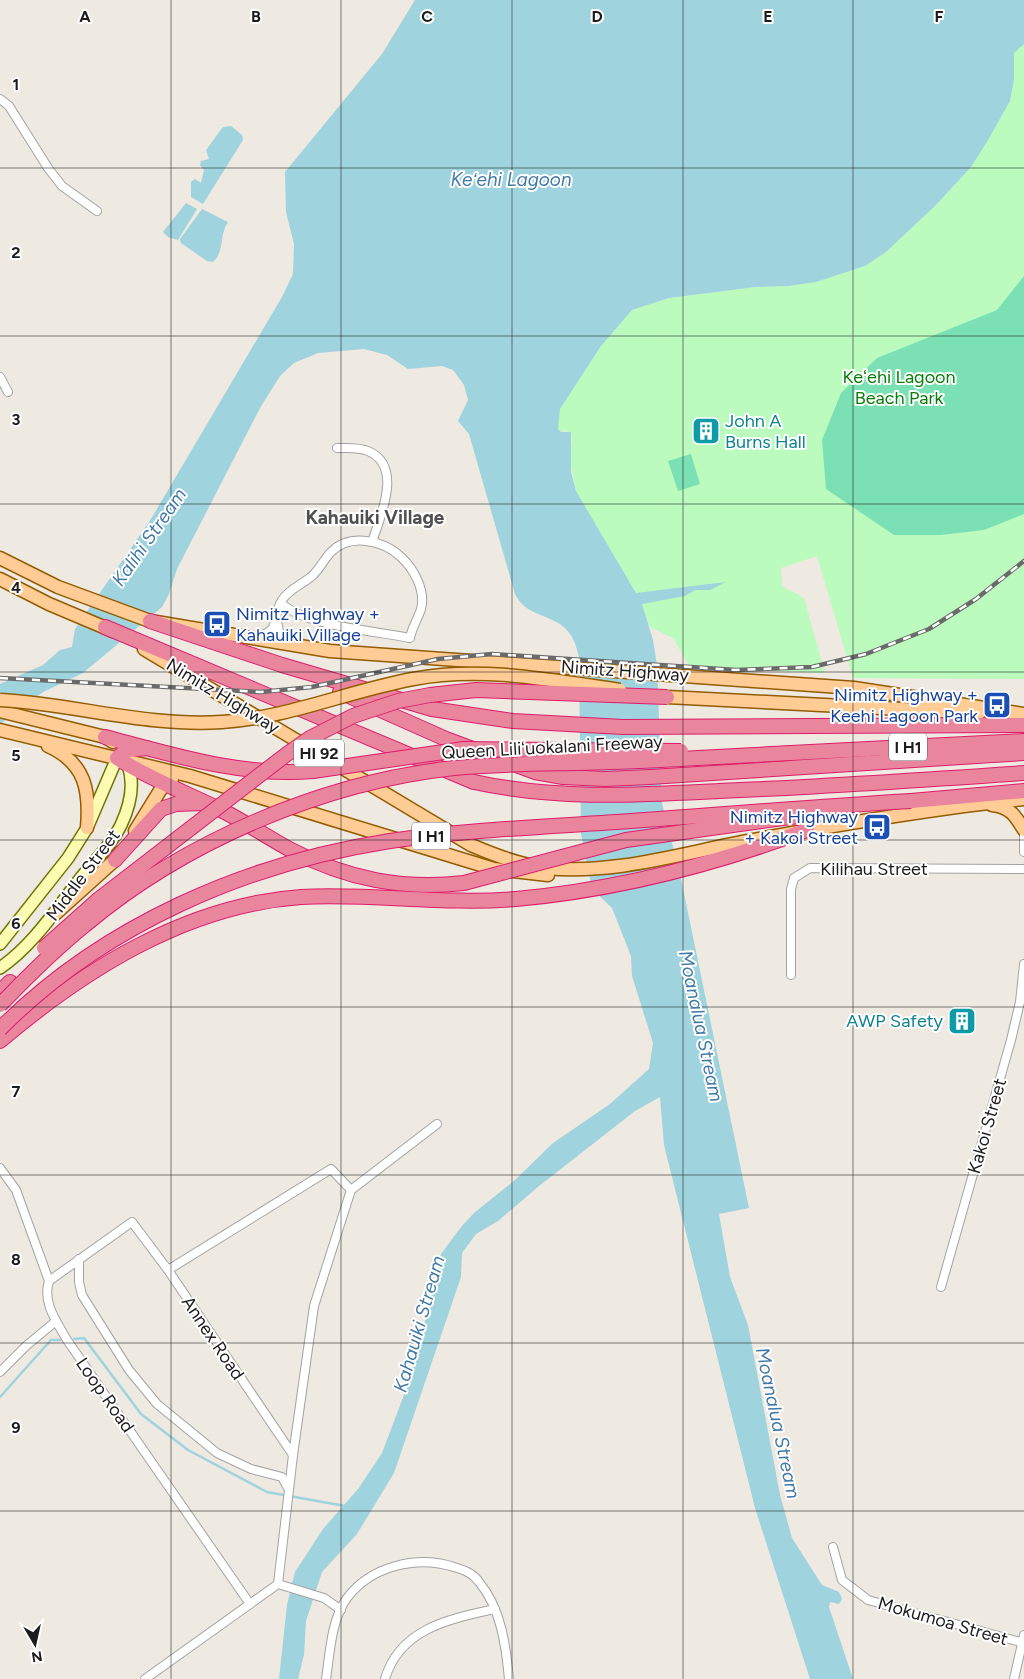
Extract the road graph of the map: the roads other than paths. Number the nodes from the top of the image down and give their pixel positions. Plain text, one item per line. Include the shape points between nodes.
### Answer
1 (0, 99) edge
2 (97, 211) dead end
3 (0, 377) edge
4 (8, 392) dead end
5 (337, 448) dead end
6 (372, 542) junction
7 (0, 558) edge
8 (0, 579) edge
9 (281, 603) junction
10 (150, 621) junction
11 (277, 621) junction
12 (105, 627) joint
13 (253, 637) junction
14 (139, 643) junction
15 (293, 644) junction
16 (282, 665) junction
17 (666, 697) junction
18 (0, 700) edge
19 (0, 711) edge
20 (1024, 714) edge
21 (1024, 725) edge
22 (0, 730) edge
23 (105, 737) junction
24 (30, 738) junction
25 (1024, 742) edge
26 (148, 748) junction
27 (791, 753) junction
28 (1024, 753) edge
29 (123, 758) junction
30 (1024, 773) edge
31 (190, 776) junction
32 (166, 783) junction
33 (1024, 791) edge
34 (1024, 799) edge
35 (910, 801) junction
36 (204, 803) junction
37 (980, 803) junction
38 (87, 828) junction
39 (807, 830) junction
40 (1024, 830) edge
41 (1024, 852) edge
42 (115, 860) junction
43 (634, 865) junction
44 (1024, 869) edge
45 (54, 915) junction
46 (0, 944) edge
47 (1024, 964) edge
48 (0, 968) edge
49 (791, 975) dead end
50 (0, 992) edge
51 (0, 1005) edge
52 (0, 1029) edge
53 (0, 1041) edge
54 (437, 1124) dead end
55 (0, 1168) edge
56 (351, 1190) junction
57 (78, 1259) junction
58 (168, 1270) junction
59 (49, 1281) junction
60 (941, 1287) dead end
61 (56, 1321) junction
62 (0, 1372) edge
63 (293, 1455) junction
64 (289, 1490) junction
65 (833, 1547) dead end
66 (278, 1584) junction
67 (250, 1604) junction
68 (494, 1609) junction
69 (340, 1610) junction
70 (1023, 1640) edge
71 (146, 1679) edge
72 (326, 1679) edge
73 (385, 1679) edge
74 (509, 1679) edge
75 (1014, 1679) edge

1 - 2 street via 9,106 62,186
3 - 4 street
5 - 6 street via 366,450 375,454 387,475 388,492
6 - 9 street via 352,542 336,548 316,572 288,592
6 - 9 street via 402,558 418,582 422,602 410,638 309,619
7 - 10 main road, Nimitz Highway via 58,587
8 - 12 main road
9 - 11 street
10 - 13 main road, Nimitz Highway
10 - 16 highway
11 - 13 street via 273,629
11 - 15 street via 279,632
12 - 14 highway
13 - 15 main road, Nimitz Highway
14 - 30 highway via 288,702 474,782 499,787 559,795 620,795 816,787
14 - 43 main road, Nimitz Highway / HI 92, bridge via 454,835 502,858 546,868
15 - 20 main road, Nimitz Highway via 330,650 854,688
16 - 21 highway, bridge via 432,708 545,725
16 - 28 highway, bridge via 446,739 535,772 562,777 641,778
17 - 18 main road, bridge via 473,673 413,679 284,713 221,722 150,720
17 - 20 main road
17 - 50 highway, bridge via 476,690 398,701 353,716 286,754 155,856 63,930
19 - 23 main road
22 - 24 main road
23 - 26 highway
23 - 29 main road
24 - 29 main road
24 - 38 main road via 55,749 80,772 88,791
25 - 27 highway, Queen Liliʻuokalani Freeway / I H1
26 - 27 highway, bridge via 245,770 290,773 464,749
26 - 29 highway via 135,748
27 - 51 highway, Queen Liliʻuokalani Freeway / I H1, bridge via 454,768 331,794 229,834 125,894 57,949
29 - 31 main road
29 - 32 highway
29 - 38 main road, Middle Street
29 - 45 main road, Middle Street via 132,786 120,827
31 - 32 main road via 180,776
31 - 43 main road, bridge via 494,869 564,876
32 - 36 highway
32 - 42 main road
33 - 35 highway, I H1
34 - 37 main road, Nimitz Highway / HI 92
35 - 36 highway, bridge via 634,838 464,883 407,886 348,874 292,851
35 - 52 highway, I H1, bridge via 435,835 325,853 236,881 149,920 68,972
36 - 42 highway via 182,803 161,810
37 - 39 main road, Nimitz Highway / HI 92
37 - 40 main road via 1003,806 1014,813
38 - 46 main road, Middle Street via 68,858
39 - 43 main road, Nimitz Highway / HI 92
39 - 53 highway via 754,850 619,885 490,901 302,897 228,910 190,922 140,945 81,980
40 - 41 street
42 - 45 main road
44 - 49 street, Kilihau Street via 810,868 794,878 791,889
45 - 48 main road, Middle Street via 12,960
47 - 60 street, Kakoi Street via 1011,1040
54 - 56 street
55 - 59 street, Loop Road via 16,1190
56 - 58 street via 331,1169
56 - 63 street via 314,1306
57 - 58 street, Annex Road via 132,1222
57 - 59 street
57 - 64 street via 82,1295 144,1390 210,1448 241,1465 282,1477
58 - 63 street, Annex Road
59 - 61 street, Loop Road via 47,1298
61 - 62 street
61 - 67 street, Loop Road
63 - 64 street
64 - 66 street
65 - 70 street, Mokumoa Street via 842,1580 868,1600
66 - 67 street
66 - 69 street via 327,1600
67 - 71 street
68 - 69 street via 473,1574 441,1563 425,1562 399,1565 376,1574 347,1598
68 - 73 street via 444,1621 417,1634 396,1657
68 - 74 street via 506,1650
69 - 72 street
70 - 75 street

